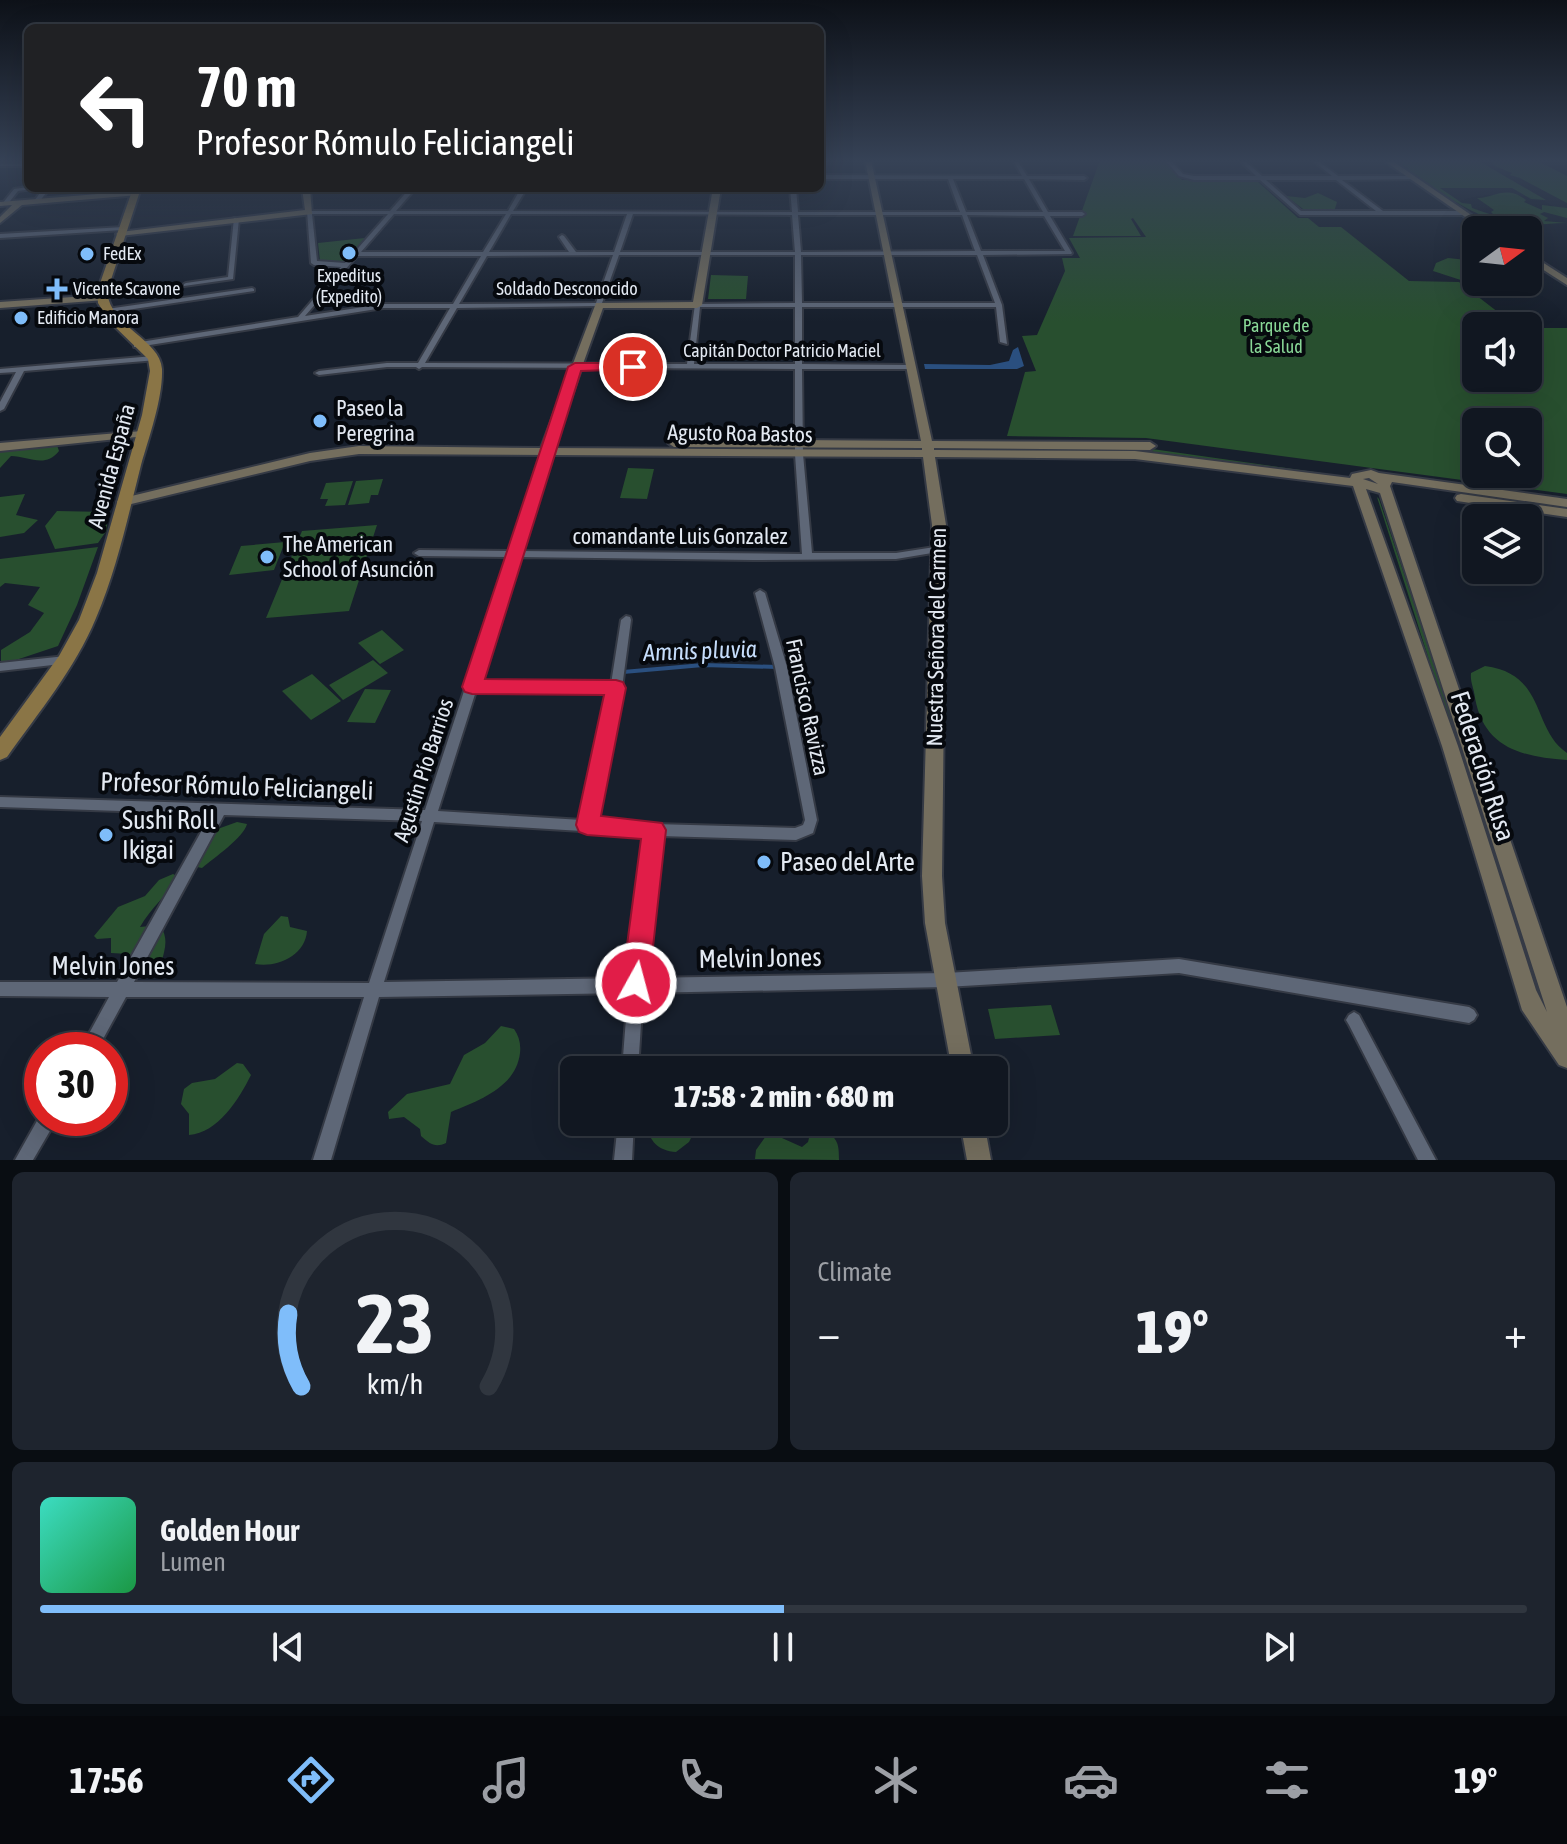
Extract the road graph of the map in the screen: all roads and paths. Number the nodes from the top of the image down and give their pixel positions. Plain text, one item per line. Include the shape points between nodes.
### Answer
1 (127, 214) edge
2 (287, 214) edge
3 (309, 214) edge
4 (389, 214) edge
5 (507, 214) edge
6 (630, 214) edge
7 (713, 214) edge
8 (793, 214) edge
9 (879, 214) edge
10 (963, 214) edge
11 (1046, 214) edge
12 (236, 219) junction
13 (121, 231) junction
14 (0, 236) edge
15 (562, 237) dead end
16 (706, 253) junction
17 (798, 253) junction
18 (355, 254) junction
19 (485, 254) junction
20 (574, 254) junction
21 (617, 254) junction
22 (887, 255) junction
23 (980, 255) junction
24 (346, 265) junction
25 (1542, 265) edge
26 (1567, 282) edge
27 (186, 285) dead end
28 (252, 290) dead end
29 (102, 298) junction
30 (0, 305) edge
31 (456, 305) junction
32 (599, 305) junction
33 (697, 305) junction
34 (798, 305) junction
35 (999, 305) junction
36 (898, 306) junction
37 (107, 311) junction
38 (301, 317) junction
39 (1004, 342) dead end
40 (137, 345) junction
41 (154, 358) junction
42 (690, 366) junction
43 (797, 366) junction
44 (419, 367) junction
45 (575, 367) junction
46 (910, 367) junction
47 (21, 370) junction
48 (0, 371) edge
49 (319, 373) dead end
50 (0, 409) edge
51 (142, 434) junction
52 (0, 447) edge
53 (547, 447) junction
54 (928, 448) junction
55 (799, 449) junction
56 (1361, 481) junction
57 (1383, 484) junction
58 (125, 497) junction
59 (1567, 503) edge
60 (1567, 513) edge
61 (941, 549) junction
62 (419, 553) dead end
63 (514, 556) junction
64 (807, 556) junction
65 (760, 593) dead end
66 (626, 620) dead end
67 (66, 660) junction
68 (0, 667) edge
69 (472, 687) junction
70 (616, 688) junction
71 (0, 752) edge
72 (0, 802) edge
73 (221, 809) junction
74 (429, 816) junction
75 (587, 825) junction
76 (808, 829) joint
77 (654, 830) junction
78 (946, 980) junction
79 (636, 983) junction
80 (0, 989) edge
81 (123, 990) junction
82 (372, 990) junction
83 (1469, 1015) dead end
84 (1354, 1020) dead end
85 (98, 1032) edge
86 (1567, 1039) edge
87 (631, 1056) edge
88 (960, 1056) edge
89 (1567, 1057) edge
90 (38, 1136) edge
91 (625, 1136) edge
92 (975, 1136) edge
93 (24, 1160) edge
94 (322, 1160) edge
95 (623, 1160) edge
96 (979, 1160) edge
97 (1427, 1160) edge

1 - 13 main road
2 - 12 street
3 - 24 street via 314,263
4 - 18 street
5 - 19 street
6 - 21 street, Agustín Pío Barrios
7 - 16 street
8 - 17 street
9 - 22 street, Nuestra Señora del Carmen
10 - 23 street
11 - 23 street via 1067,254
12 - 13 street
12 - 27 street via 231,278
13 - 14 street
13 - 29 main road
15 - 20 street
16 - 17 street
16 - 21 street
16 - 33 street
17 - 22 street
17 - 34 street
18 - 19 street
18 - 24 street
19 - 20 street
19 - 31 street
20 - 21 street
21 - 32 street, Agustín Pío Barrios
22 - 23 street
22 - 36 street, Nuestra Señora del Carmen
23 - 35 street
24 - 38 street
25 - 26 street
28 - 37 street
29 - 30 street
29 - 37 main road
31 - 32 street, Soldado Desconocido
31 - 38 street, Soldado Desconocido via 383,306
31 - 44 street
32 - 33 street, Soldado Desconocido
32 - 45 street, Agustín Pío Barrios
33 - 34 street, Soldado Desconocido
33 - 42 street
34 - 36 street, Soldado Desconocido
34 - 43 street
35 - 36 street, Soldado Desconocido
35 - 39 street
36 - 46 street, Nuestra Señora del Carmen
37 - 40 main road
38 - 40 street, Soldado Desconocido
40 - 41 main road
41 - 47 street
41 - 51 main road, Avenida España via 155,381
42 - 43 street, Capitán Doctor Patricio Maciel
42 - 45 street, Capitán Doctor Patricio Maciel
43 - 46 street, Capitán Doctor Patricio Maciel
43 - 55 street
44 - 45 street, Capitán Doctor Patricio Maciel
44 - 49 street, Capitán Doctor Patricio Maciel
45 - 53 street, Agustín Pío Barrios
46 - 54 street, Nuestra Señora del Carmen
47 - 48 street
47 - 50 street
51 - 52 street
51 - 58 main road, Avenida España
53 - 55 street, Agusto Roa Bastos
53 - 58 street, Agusto Roa Bastos via 336,452
53 - 63 street, Agustín Pío Barrios
54 - 55 street, Agusto Roa Bastos
54 - 56 street, Agusto Roa Bastos via 1158,456
54 - 61 street, Nuestra Señora del Carmen
55 - 64 street
56 - 57 street, Agusto Roa Bastos
56 - 89 street, Federación Rusa via 1533,1010
57 - 59 street
57 - 60 street
57 - 86 street, Federación Rusa
58 - 67 main road, Avenida España via 95,600
61 - 64 street, comandante Luis Gonzalez via 903,555
61 - 78 street, Nuestra Señora del Carmen via 932,876
62 - 63 street, comandante Luis Gonzalez
63 - 64 street, comandante Luis Gonzalez
63 - 69 street, Agustín Pío Barrios
65 - 76 street, Francisco Ravizza via 781,667 811,820
66 - 70 street
67 - 68 street
67 - 71 main road, Avenida España
69 - 70 street
69 - 74 street, Agustín Pío Barrios
70 - 75 street
72 - 73 street, Profesor Rómulo Feliciangeli
73 - 74 street, Profesor Rómulo Feliciangeli
73 - 81 street
74 - 75 street, Profesor Rómulo Feliciangeli
74 - 82 street, Agustín Pío Barrios
75 - 77 street, Profesor Rómulo Feliciangeli
76 - 77 street, Profesor Rómulo Feliciangeli via 796,834
77 - 79 street
78 - 79 street, Melvin Jones
78 - 83 street, Melvin Jones via 1179,966
78 - 88 street, Nuestra Señora del Carmen
79 - 82 street, Melvin Jones
79 - 87 street
80 - 81 street, Melvin Jones
81 - 82 street, Melvin Jones
81 - 85 street
82 - 94 street, Agustín Pío Barrios
84 - 97 street
90 - 93 street
91 - 95 street
92 - 96 street

